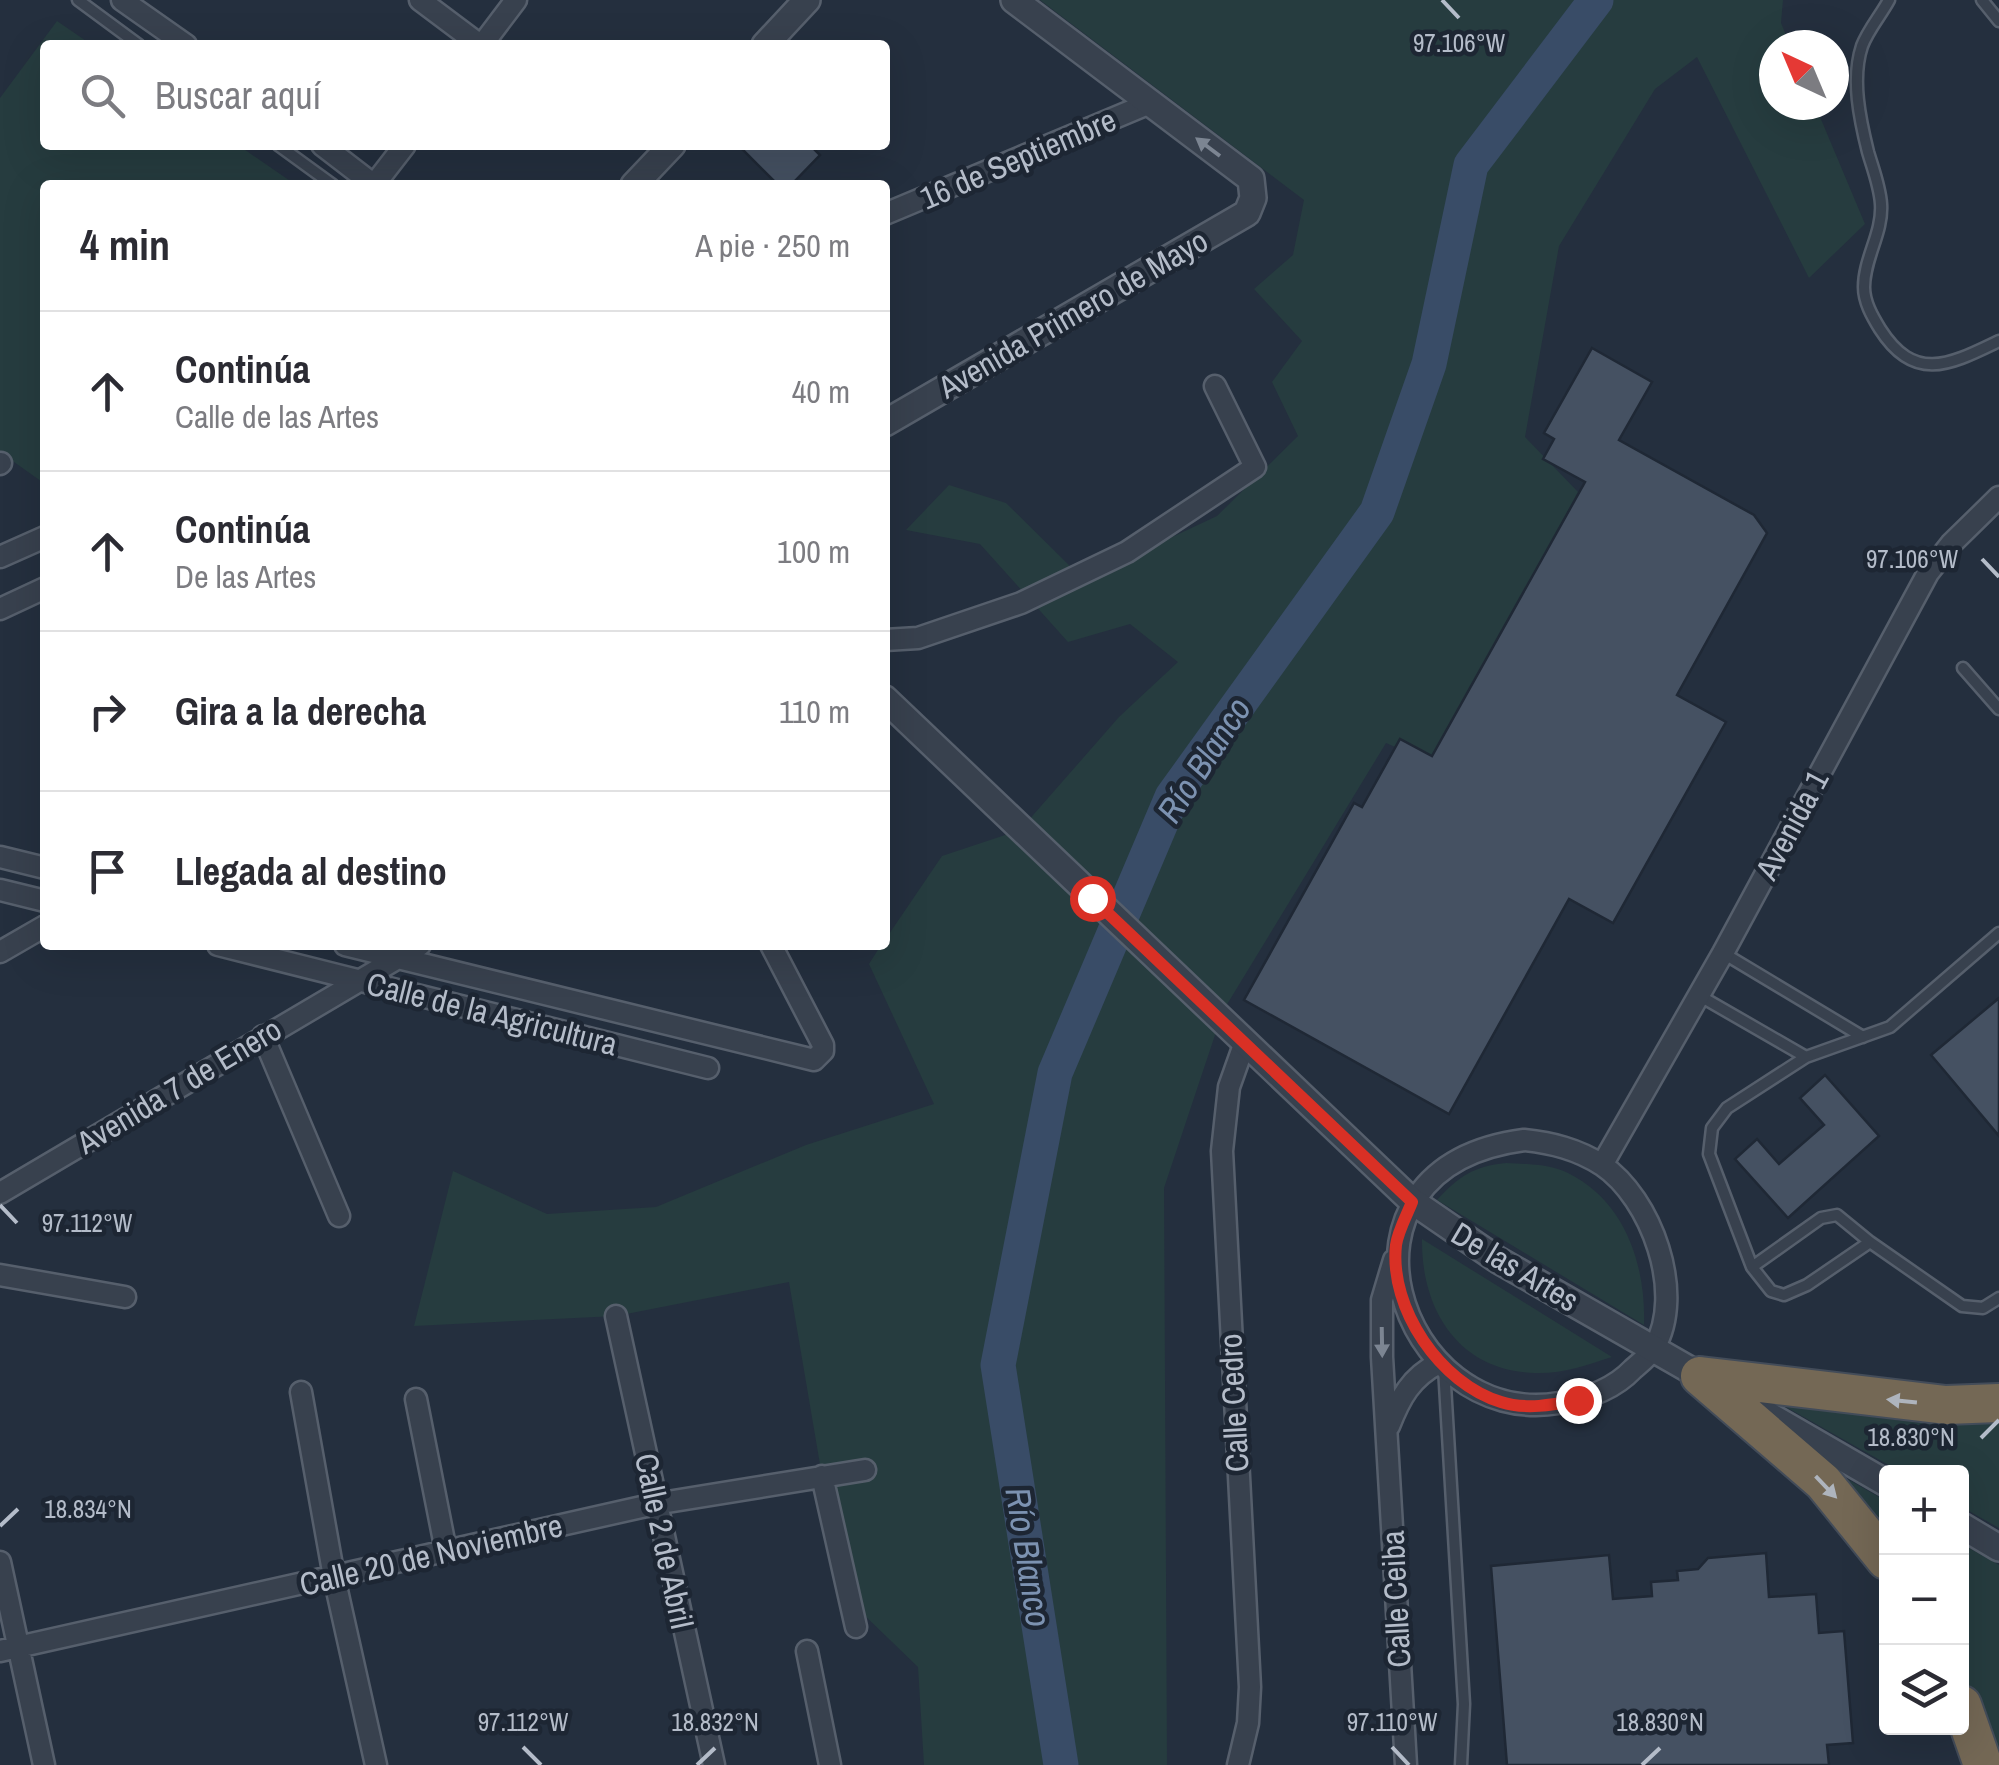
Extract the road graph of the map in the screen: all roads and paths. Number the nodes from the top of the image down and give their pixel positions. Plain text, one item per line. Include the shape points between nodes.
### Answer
1 (78, 0) edge
2 (122, 0) edge
3 (420, 0) edge
4 (516, 0) edge
5 (807, 0) edge
6 (1014, 0) edge
7 (1890, 0) edge
8 (1982, 0) edge
9 (1999, 21) edge
10 (132, 40) edge
11 (179, 40) edge
12 (474, 40) edge
13 (485, 40) edge
14 (770, 40) edge
15 (1150, 104) junction
16 (285, 150) edge
17 (329, 150) edge
18 (400, 150) edge
19 (667, 150) edge
20 (326, 180) edge
21 (369, 180) edge
22 (377, 180) edge
23 (639, 180) edge
24 (890, 212) edge
25 (1999, 341) edge
26 (1215, 386) dead end
27 (890, 420) edge
28 (1999, 497) edge
29 (40, 539) edge
30 (0, 557) edge
31 (40, 590) edge
32 (0, 609) edge
33 (890, 640) edge
34 (1963, 668) dead end
35 (890, 705) edge
36 (1999, 710) edge
37 (0, 857) edge
38 (40, 867) edge
39 (0, 890) edge
40 (40, 901) edge
41 (40, 929) edge
42 (1999, 933) edge
43 (251, 950) edge
44 (352, 950) edge
45 (411, 950) edge
46 (775, 950) edge
47 (0, 952) edge
48 (1723, 953) junction
49 (378, 969) junction
50 (1700, 996) junction
51 (263, 1036) junction
52 (1863, 1036) junction
53 (1244, 1042) junction
54 (1806, 1058) junction
55 (708, 1068) dead end
56 (1602, 1165) junction
57 (0, 1193) edge
58 (1412, 1202) junction
59 (339, 1216) dead end
60 (1870, 1242) junction
61 (1396, 1254) junction
62 (1752, 1267) junction
63 (0, 1275) edge
64 (125, 1297) dead end
65 (1999, 1298) edge
66 (616, 1316) dead end
67 (1654, 1348) junction
68 (1442, 1365) junction
69 (1700, 1376) junction
70 (301, 1392) dead end
71 (416, 1399) dead end
72 (1999, 1403) edge
73 (1386, 1432) junction
74 (865, 1470) dead end
75 (822, 1476) junction
76 (1879, 1479) edge
77 (655, 1504) junction
78 (1969, 1530) edge
79 (1999, 1548) edge
80 (446, 1551) junction
81 (1882, 1555) edge
82 (0, 1562) edge
83 (334, 1577) junction
84 (856, 1628) dead end
85 (9, 1649) edge
86 (807, 1650) dead end
87 (1969, 1725) edge
88 (44, 1765) edge
89 (376, 1765) edge
90 (714, 1765) edge
91 (830, 1765) edge
92 (1238, 1765) edge
93 (1406, 1765) edge
94 (1461, 1765) edge
95 (1983, 1765) edge

1 - 10 lane
2 - 11 street
3 - 12 street
4 - 13 street
5 - 14 street
6 - 15 street
7 - 25 lane via 1858,62 1864,138 1881,203 1865,275 1866,303 1889,342 1925,365 1957,361
8 - 9 lane
15 - 24 street, 16 de Septiembre
27 -> 15 street, Avenida Primero de Mayo via 1247,213 1250,179
16 - 20 lane
17 - 21 street
18 - 22 street
19 - 23 street
26 - 33 street via 1255,467 1127,552 1021,603 918,638
28 - 48 street, Avenida 1 via 1928,573
29 - 30 street
31 - 32 street
34 - 36 lane
35 - 53 street, De las Artes
37 - 38 street
39 - 40 street
41 - 47 street
42 - 52 lane via 1890,1027
43 - 49 street, Calle de la Agricultura
44 - 49 street, Calle de la Agricultura
45 - 49 street, Avenida 7 de Enero
46 - 49 street, Calle de la Agricultura via 823,1046 820,1057 807,1060
48 - 50 street, Avenida 1
48 - 52 lane
49 - 51 street, Avenida 7 de Enero
49 - 55 street, Calle de la Agricultura
50 - 54 lane
50 - 56 street, Avenida 1
51 - 57 street, Avenida 7 de Enero
51 - 59 street
52 - 54 lane
53 - 58 street, De las Artes
53 - 92 street, Calle Cedro via 1229,1087 1222,1151 1250,1687
54 - 62 lane via 1728,1108 1709,1139
56 - 58 street via 1560,1144 1493,1144 1454,1162
56 - 67 street via 1643,1210 1659,1250 1665,1314
58 - 61 street, Calle Ceiba
58 - 67 street, De las Artes via 1498,1260
60 - 62 lane via 1845,1218 1829,1215
60 - 62 lane via 1784,1295
60 - 65 lane via 1962,1306 1982,1308
61 - 68 street via 1406,1304
61 -> 73 street, Calle Ceiba via 1382,1300
63 - 64 street
66 - 77 street, Calle 2 de Abril
67 - 68 street via 1621,1382 1539,1407 1502,1402
67 - 69 street, De las Artes
68 - 73 street, Calle Ceiba via 1412,1382
68 - 94 lane via 1464,1704
72 -> 69 highway via 1927,1403
69 - 76 street, De las Artes
69 -> 81 highway via 1823,1482
70 - 83 street
71 - 80 street
73 - 93 street, Calle Ceiba
74 - 75 street, Calle 20 de Noviembre
75 - 77 street, Calle 20 de Noviembre
75 - 84 street
77 - 80 street, Calle 20 de Noviembre
77 - 90 street, Calle 2 de Abril
78 - 79 street
80 - 83 street, Calle 20 de Noviembre
82 - 85 street
83 - 85 street, Calle 20 de Noviembre
83 - 89 street
85 - 88 street
86 - 91 street
87 - 95 highway

